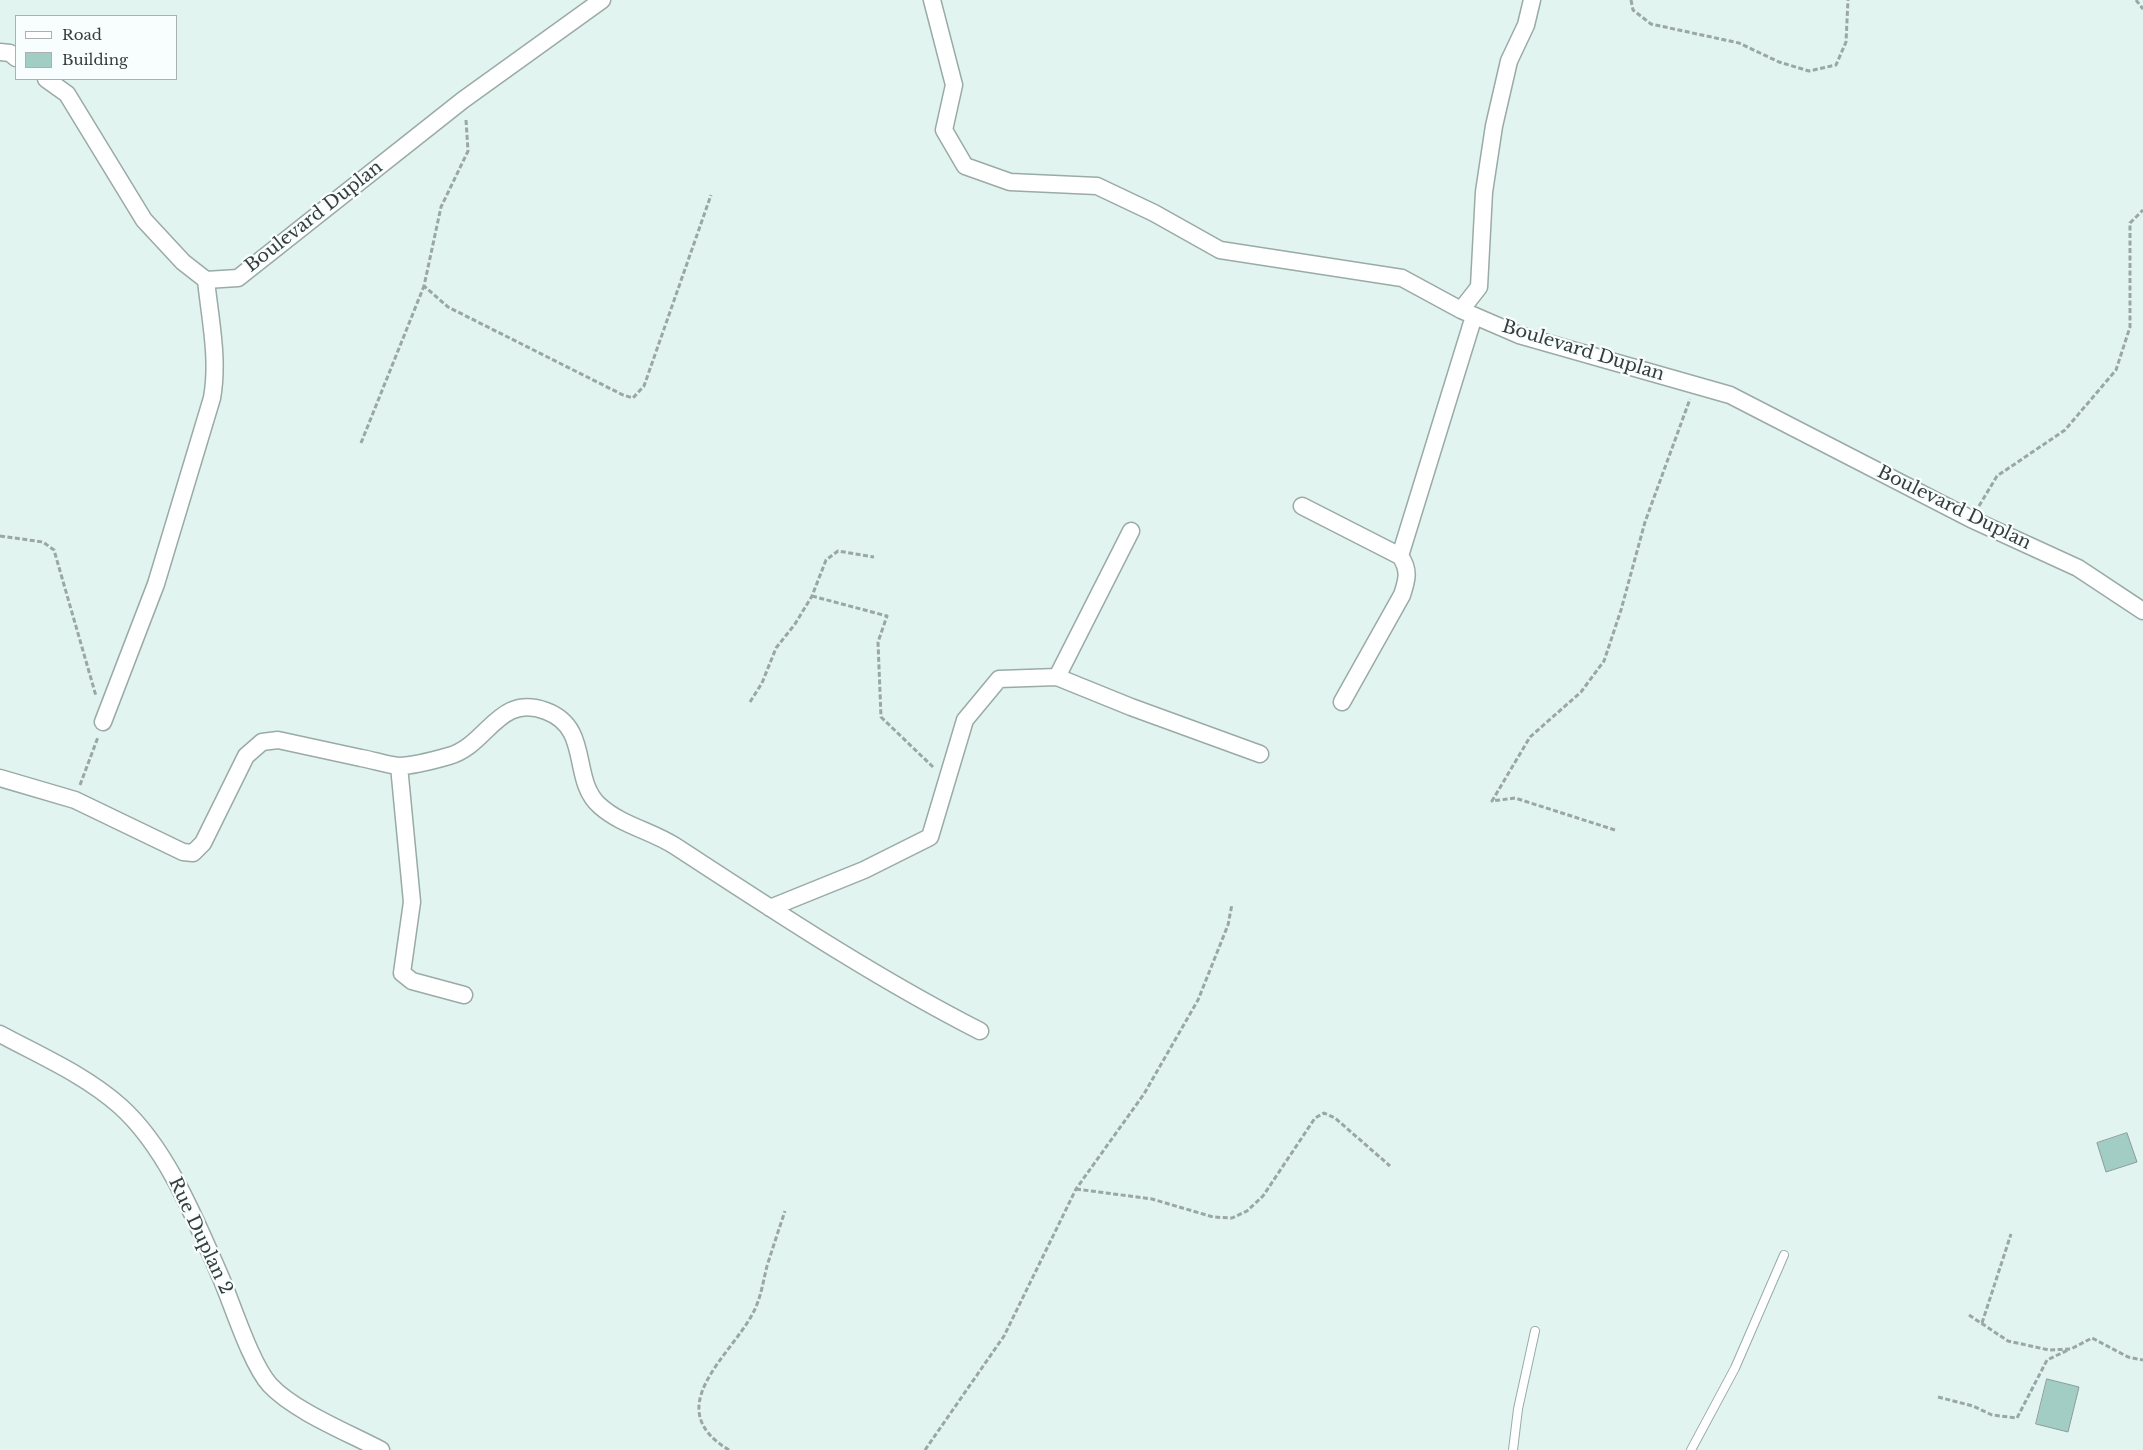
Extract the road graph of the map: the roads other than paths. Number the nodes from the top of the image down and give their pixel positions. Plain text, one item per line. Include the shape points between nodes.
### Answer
1 (602, 0) edge
2 (932, 0) edge
3 (1532, 0) edge
4 (0, 52) edge
5 (15, 57) edge
6 (47, 80) edge
7 (206, 280) junction
8 (1468, 313) junction
9 (1302, 506) dead end
10 (1131, 531) dead end
11 (1400, 556) junction
12 (2143, 611) edge
13 (1057, 676) junction
14 (1342, 702) dead end
15 (103, 722) road end
16 (1260, 754) dead end
17 (399, 766) junction
18 (0, 778) edge
19 (770, 908) junction
20 (464, 995) dead end
21 (980, 1031) dead end
22 (0, 1034) edge
23 (1784, 1255) dead end
24 (1535, 1330) dead end
25 (381, 1450) edge
26 (1513, 1450) edge
27 (1691, 1450) edge

1 - 7 street, Boulevard Duplan via 463,100 238,278
2 - 8 street, Boulevard Duplan via 954,85 944,130 965,166 1010,182 1096,186 1154,213 1220,250 1402,278
3 - 8 street via 1526,25 1509,61 1494,126 1484,192 1478,287
4 - 5 street
6 - 7 street via 67,94 144,220 183,262
7 - 15 street via 214,358 212,398 156,584
8 - 11 street
8 - 12 street, Boulevard Duplan via 1519,335 1730,394 1971,519 2078,568
9 - 11 street
10 - 13 street
11 - 14 street via 1408,574 1402,595
13 - 16 street
13 - 19 street via 999,679 965,720 930,837 864,870
17 - 18 street via 278,740 262,742 246,756 203,843 193,853 183,852 75,800
17 - 19 street via 451,756 514,708 548,711 576,737 586,786 599,806 671,843
17 - 20 street via 412,902 402,973 412,981
19 - 21 street via 920,1000
22 - 25 street, Rue Duplan 2 via 78,1075 120,1106 145,1134 168,1169 208,1247 257,1364 270,1384 295,1404
23 - 27 lane via 1735,1368
24 - 26 lane

